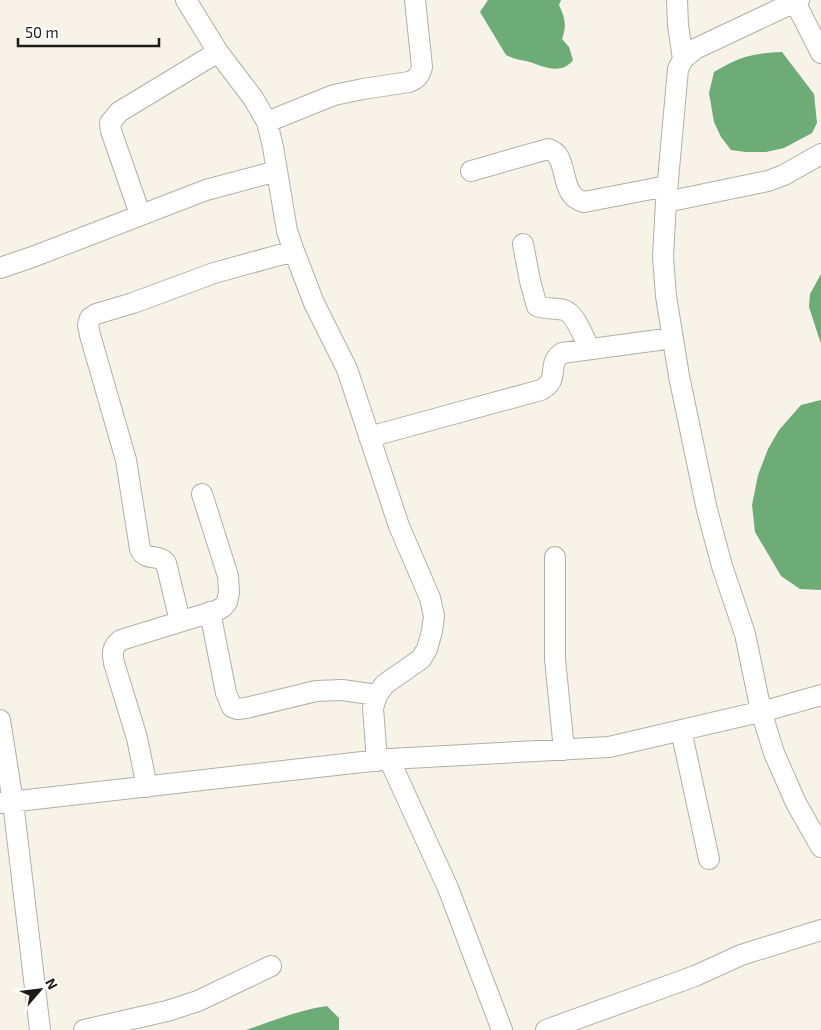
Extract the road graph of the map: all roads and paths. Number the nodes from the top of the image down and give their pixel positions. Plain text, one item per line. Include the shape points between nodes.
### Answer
1 (186, 0) edge
2 (415, 0) edge
3 (677, 0) edge
4 (797, 1) edge
5 (218, 52) junction
6 (821, 53) edge
7 (682, 59) junction
8 (267, 122) junction
9 (821, 154) edge
10 (277, 171) junction
11 (472, 172) dead end
12 (666, 194) junction
13 (140, 214) junction
14 (523, 244) dead end
15 (294, 251) junction
16 (0, 268) edge
17 (673, 338) junction
18 (589, 348) junction
19 (369, 437) junction
20 (202, 494) dead end
21 (555, 557) dead end
22 (210, 612) junction
23 (180, 621) junction
24 (377, 695) junction
25 (821, 695) edge
26 (761, 711) junction
27 (0, 720) edge
28 (681, 730) junction
29 (564, 750) junction
30 (383, 760) junction
31 (147, 787) junction
32 (6, 803) edge
33 (821, 847) edge
34 (709, 858) dead end
35 (821, 930) edge
36 (271, 966) dead end
37 (40, 1030) edge
38 (84, 1030) edge
39 (502, 1030) edge
40 (546, 1030) edge

1 - 5 street
2 - 8 street via 422,67 416,79 334,95
3 - 7 street
4 - 6 street
4 - 7 street
5 - 8 street via 254,98
5 - 13 street via 119,112 110,123
7 - 12 street via 678,69
8 - 10 street
9 - 12 street via 768,181
10 - 13 street via 223,184
10 - 15 street via 287,231
11 - 12 street via 548,149 558,155 571,194 577,200
12 - 17 street via 663,257
13 - 16 street
14 - 18 street via 537,306 570,312
15 - 19 street via 314,303 347,369
15 - 23 street via 214,274 90,318 90,335 126,460 140,548 142,554 160,558 166,563
17 - 18 street
17 - 26 street via 707,510 745,634
18 - 19 street via 558,355 551,381 541,390
19 - 24 street via 434,616 427,649 421,659 385,684
20 - 22 street via 228,576 227,602
21 - 29 street via 555,659
22 - 23 street
22 - 24 street via 226,693 232,707 246,708 316,691 342,690
23 - 31 street via 121,640 114,645 112,652 137,738
24 - 30 street via 373,708
25 - 26 street
26 - 28 street
26 - 33 street via 774,752 796,802
27 - 32 street
28 - 29 street via 609,747
28 - 34 street
29 - 30 street
30 - 31 street
30 - 39 street via 448,888
31 - 32 street
32 - 37 street
35 - 40 street via 741,955 695,976
36 - 38 street via 198,1001

